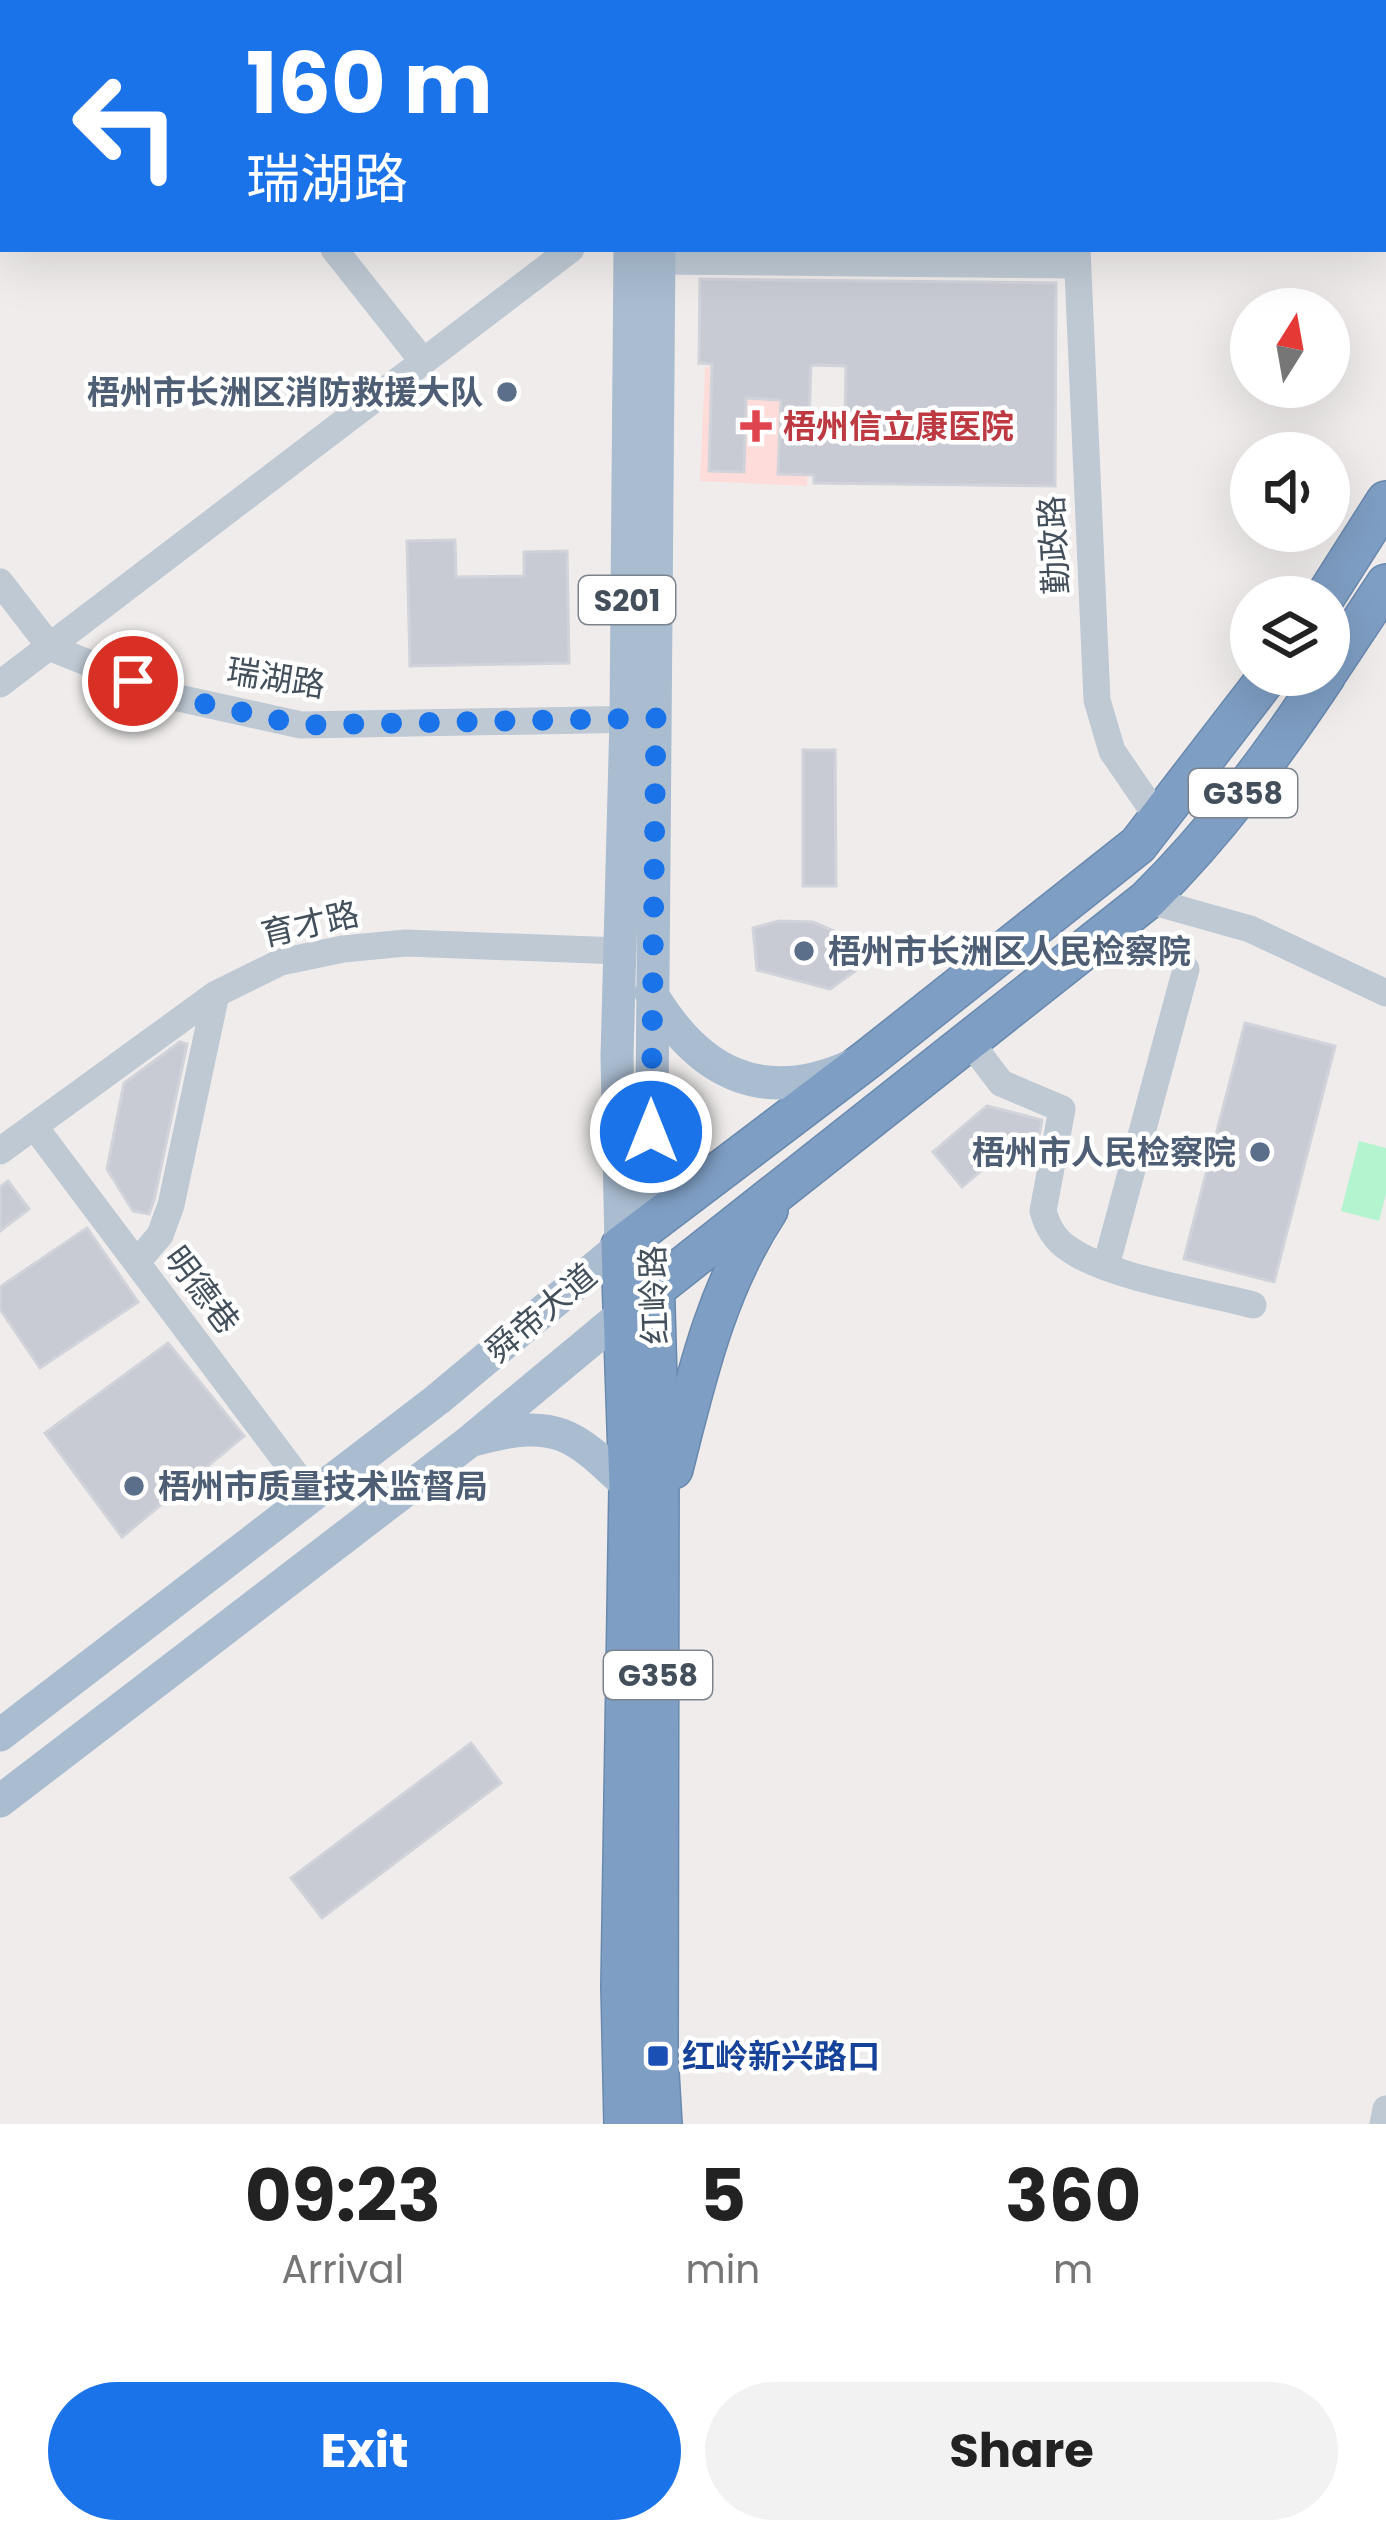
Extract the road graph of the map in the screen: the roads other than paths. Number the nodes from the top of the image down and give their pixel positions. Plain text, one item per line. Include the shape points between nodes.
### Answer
1 (336, 252) edge
2 (567, 252) edge
3 (649, 253) edge
4 (1076, 257) edge
5 (422, 360) junction
6 (1386, 501) edge
7 (1338, 576) edge
8 (0, 582) edge
9 (1386, 584) edge
10 (1350, 638) edge
11 (51, 648) junction
12 (0, 685) edge
13 (1253, 696) edge
14 (1310, 696) edge
15 (641, 718) junction
16 (1160, 821) junction
17 (1147, 900) junction
18 (620, 951) junction
19 (1186, 969) dead end
20 (651, 993) junction
21 (1386, 993) edge
22 (216, 994) junction
23 (969, 1041) junction
24 (869, 1058) junction
25 (34, 1126) junction
26 (0, 1151) edge
27 (786, 1182) junction
28 (636, 1236) junction
29 (137, 1262) junction
30 (1106, 1266) junction
31 (656, 1290) junction
32 (1252, 1305) dead end
33 (623, 1314) junction
34 (470, 1441) junction
35 (628, 1487) junction
36 (312, 1496) junction
37 (658, 1526) junction
38 (0, 1735) edge
39 (0, 1801) edge
40 (1386, 2109) edge
41 (624, 2124) edge
42 (662, 2124) edge
43 (1383, 2124) edge

1 - 5 street
2 - 5 street
3 - 4 street
3 - 15 main road, 红岭路 / S201
4 - 16 street, 勤政路 via 1097,700 1112,751
5 - 11 street
6 - 7 highway
8 - 11 street
9 - 10 highway, G358
11 - 12 street
11 - 15 street, 瑞湖路 via 174,697 301,725
13 - 16 highway, 舜帝大道 / G358
14 - 17 highway, G358 via 1234,806
15 - 18 main road, 红岭路 / S201
15 - 20 main road, 红岭路 / S201
16 - 24 highway, 舜帝大道 / G358 via 1115,866
17 - 21 street via 1250,929
17 - 23 highway, G358
18 - 22 street, 育才路 via 406,943 343,949 281,962
18 - 28 main road, 红岭路 / S201 via 617,1076
19 - 30 street
20 - 24 main road via 687,1043 714,1066 752,1081 803,1081
20 - 28 main road, 红岭路 / S201
22 - 25 street, 育才路
22 - 29 street via 171,1205
23 - 27 highway, G358
23 - 30 street via 1001,1083 1062,1109 1042,1211 1064,1246
24 - 28 highway, 舜帝大道 / G358
25 - 26 street, 育才路
25 - 29 street, 明德巷
27 - 31 highway, G358
27 - 37 highway via 748,1241 707,1337
28 - 31 highway, 红岭路 / G358
28 - 33 highway, 红岭路 / G358
28 - 36 main road, 舜帝大道
29 - 36 street, 明德巷
30 - 32 street
31 - 33 highway, G358
31 - 37 highway, 红岭路 / G358
33 - 34 main road, 舜帝大道
33 - 35 highway, 红岭路 / G358
34 - 35 main road via 544,1429 573,1438
34 - 39 main road, 舜帝大道
35 - 41 highway, 红岭路 / G358
36 - 38 main road, 舜帝大道
37 - 42 highway, 红岭路 / G358
40 - 43 street

